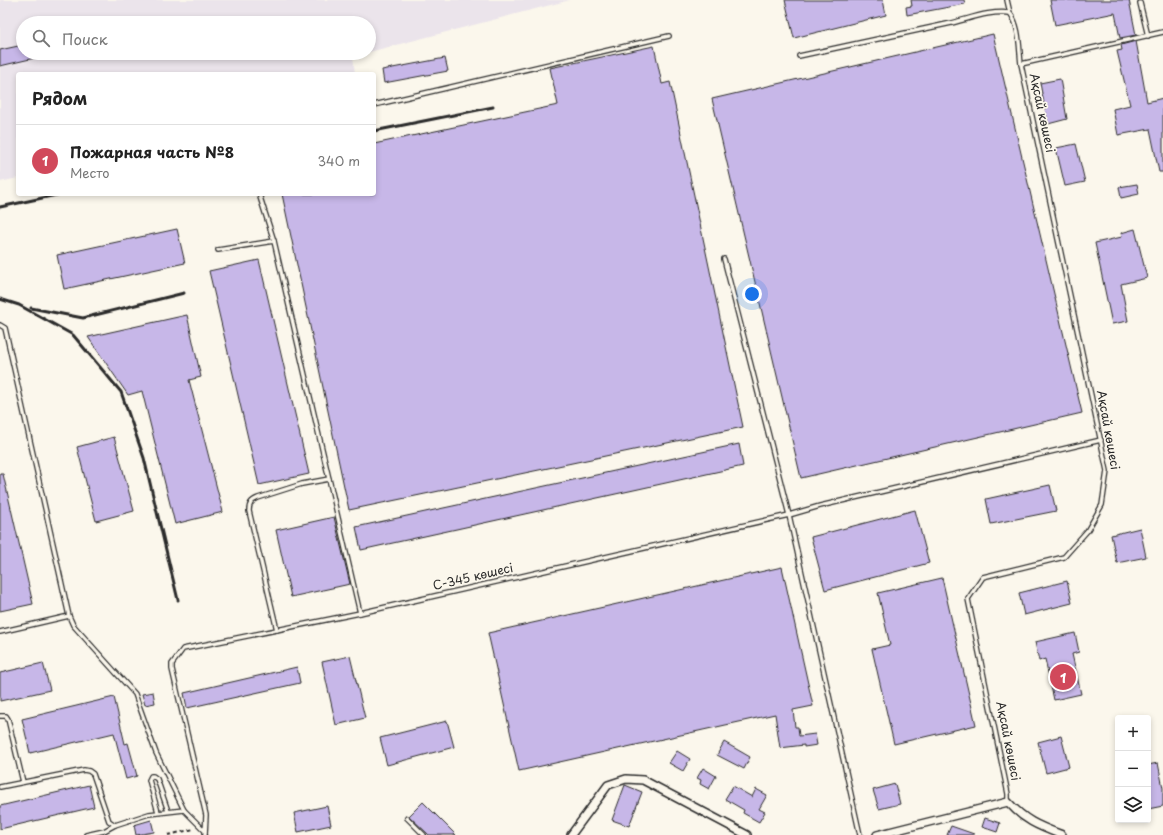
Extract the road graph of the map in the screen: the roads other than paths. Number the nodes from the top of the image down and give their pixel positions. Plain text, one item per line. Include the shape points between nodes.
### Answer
1 (1007, 0) edge
2 (1140, 3) dead end
3 (1010, 13) junction
4 (1163, 32) edge
5 (669, 36) dead end
6 (1148, 36) junction
7 (799, 56) dead end
8 (1021, 64) junction
9 (376, 104) edge
10 (260, 196) edge
11 (274, 241) junction
12 (218, 250) dead end
13 (724, 259) dead end
14 (0, 324) edge
15 (1101, 440) junction
16 (329, 479) junction
17 (789, 515) junction
18 (360, 613) junction
19 (69, 616) junction
20 (277, 630) junction
21 (0, 632) edge
22 (0, 716) edge
23 (23, 782) junction
24 (0, 787) edge
25 (1008, 802) junction
26 (184, 810) junction
27 (168, 811) junction
28 (158, 812) junction
29 (406, 818) dead end
30 (115, 825) junction
31 (204, 830) junction
32 (891, 833) edge
33 (86, 835) edge
34 (205, 835) edge
35 (424, 835) edge
36 (571, 835) edge
37 (747, 835) edge
38 (860, 835) edge
39 (877, 835) edge
40 (1062, 835) edge

1 - 3 lane, Ақсай көшесі
2 - 6 lane
3 - 7 lane via 992,12
3 - 8 lane, Ақсай көшесі via 1016,27
4 - 6 lane
5 - 9 lane
6 - 8 lane
8 - 15 lane, Ақсай көшесі
10 - 11 lane
11 - 12 lane
11 - 16 lane
13 - 17 lane
14 - 19 lane via 5,328
15 - 17 lane, С-345 көшесі
15 - 25 lane, Ақсай көшесі via 1107,471 1102,505 1087,531 1064,557 983,578 968,599
16 - 18 lane
16 - 20 lane via 302,484 258,498 249,505
17 - 18 lane, С-345 көшесі
17 - 38 lane
18 - 20 lane, С-345 көшесі
19 - 21 lane
19 - 26 lane via 73,625 135,694 156,753
20 - 31 lane, С-345 көшесі via 183,649 172,664 206,815
22 - 23 lane via 6,716 8,719
23 - 24 lane
23 - 30 lane via 89,771 94,774 109,821
25 - 32 street
25 - 40 street via 1033,823
26 - 27 lane
26 - 31 lane
27 - 28 lane
27 - 28 lane via 157,779 151,776 149,780
28 - 30 lane
29 - 35 lane
30 - 33 lane via 104,831
31 - 34 lane
32 - 39 street
36 - 37 street via 608,785 626,779 643,780

